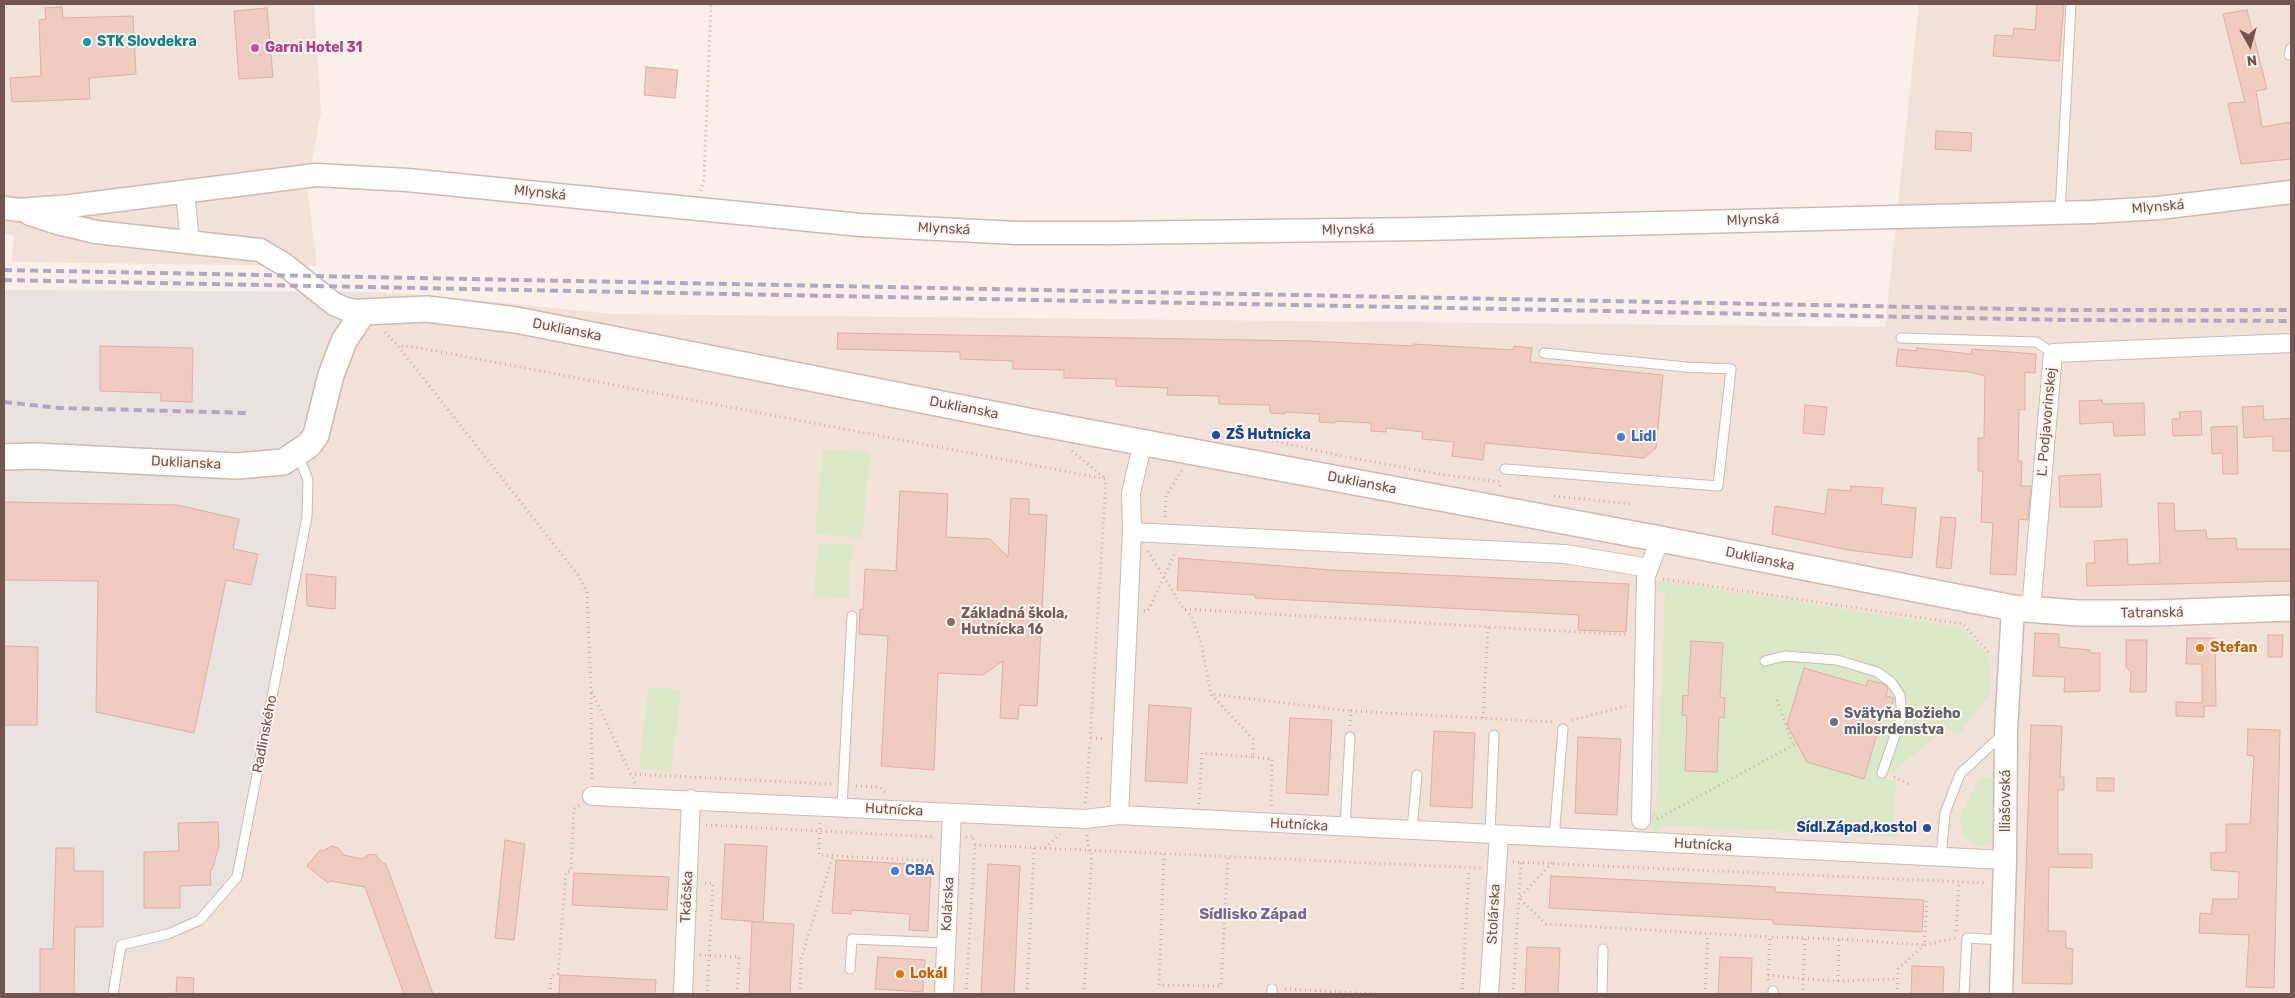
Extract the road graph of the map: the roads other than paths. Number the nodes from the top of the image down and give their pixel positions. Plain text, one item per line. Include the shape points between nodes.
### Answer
1 (2071, 4) edge
2 (185, 192) junction
3 (2291, 192) edge
4 (11, 209) edge
5 (2060, 213) junction
6 (190, 243) junction
7 (363, 312) junction
8 (1901, 338) dead end
9 (2291, 343) edge
10 (1544, 353) dead end
11 (2053, 353) junction
12 (1143, 442) junction
13 (298, 454) junction
14 (4, 457) edge
15 (1505, 469) dead end
16 (1132, 532) junction
17 (1660, 539) junction
18 (1647, 572) junction
19 (2291, 608) edge
20 (2022, 609) junction
21 (852, 616) dead end
22 (1765, 661) dead end
23 (1562, 729) dead end
24 (2006, 731) junction
25 (1494, 735) dead end
26 (1350, 736) road end
27 (1882, 773) road end
28 (1416, 775) dead end
29 (592, 796) dead end
30 (691, 799) junction
31 (842, 807) junction
32 (952, 813) junction
33 (1119, 816) junction
34 (1648, 820) road end
35 (1345, 827) junction
36 (1412, 830) junction
37 (1494, 834) junction
38 (1554, 838) junction
39 (1941, 857) junction
40 (2005, 860) junction
41 (2003, 940) junction
42 (946, 943) junction
43 (1603, 949) dead end
44 (850, 968) dead end
45 (113, 994) edge
46 (683, 994) edge
47 (944, 994) edge
48 (1489, 994) edge
49 (1602, 994) edge
50 (1964, 994) edge
51 (2001, 994) edge

1 - 5 lane
2 - 4 street, Mlynská via 71,206
2 - 5 street, Mlynská via 316,175 407,180 860,225 1016,233 1423,229
2 - 6 street
3 - 5 street, Mlynská via 2159,208
4 - 6 street via 77,228
6 - 7 street via 266,252 334,304
7 - 12 main road, Duklianska via 427,309 516,320
7 - 13 main road, Duklianska via 337,358 316,435
8 - 11 lane via 2036,342
9 - 11 street, Ľ. Podjavorinskej
10 - 15 lane via 1730,370 1718,486
11 - 20 street, Ľ. Podjavorinskej
12 - 16 street via 1131,493
12 - 17 main road, Duklianska
13 - 14 main road, Duklianska via 283,462 250,466
13 - 45 lane, Radlinského via 308,480 308,517 238,877 200,920 168,934 121,945
16 - 18 street via 1565,554
16 - 33 street
17 - 18 street
17 - 20 main road, Duklianska
18 - 34 street via 1642,705
19 - 20 main road, Tatranská via 2156,613
20 - 24 street, Iliašovská
21 - 31 lane
22 - 27 lane via 1785,656 1836,660 1877,672 1891,682 1900,695 1902,715
23 - 38 lane
24 - 39 lane via 1960,774 1944,813
24 - 40 street, Iliašovská
25 - 37 lane
26 - 35 lane
28 - 36 lane
29 - 30 street, Hutnícka
30 - 31 street, Hutnícka
30 - 46 street, Tkáčska
31 - 32 street, Hutnícka
32 - 33 street, Hutnícka via 1085,819
32 - 42 street, Kolárska
33 - 35 street, Hutnícka
35 - 36 street, Hutnícka
36 - 37 street, Hutnícka
37 - 38 street, Hutnícka
37 - 48 street, Stolárska via 1496,868
38 - 39 street, Hutnícka
39 - 40 street, Hutnícka
40 - 41 street, Iliašovská
41 - 50 lane via 1967,938
41 - 51 street, Iliašovská
42 - 44 lane via 852,940
42 - 47 street, Kolárska
43 - 49 lane

